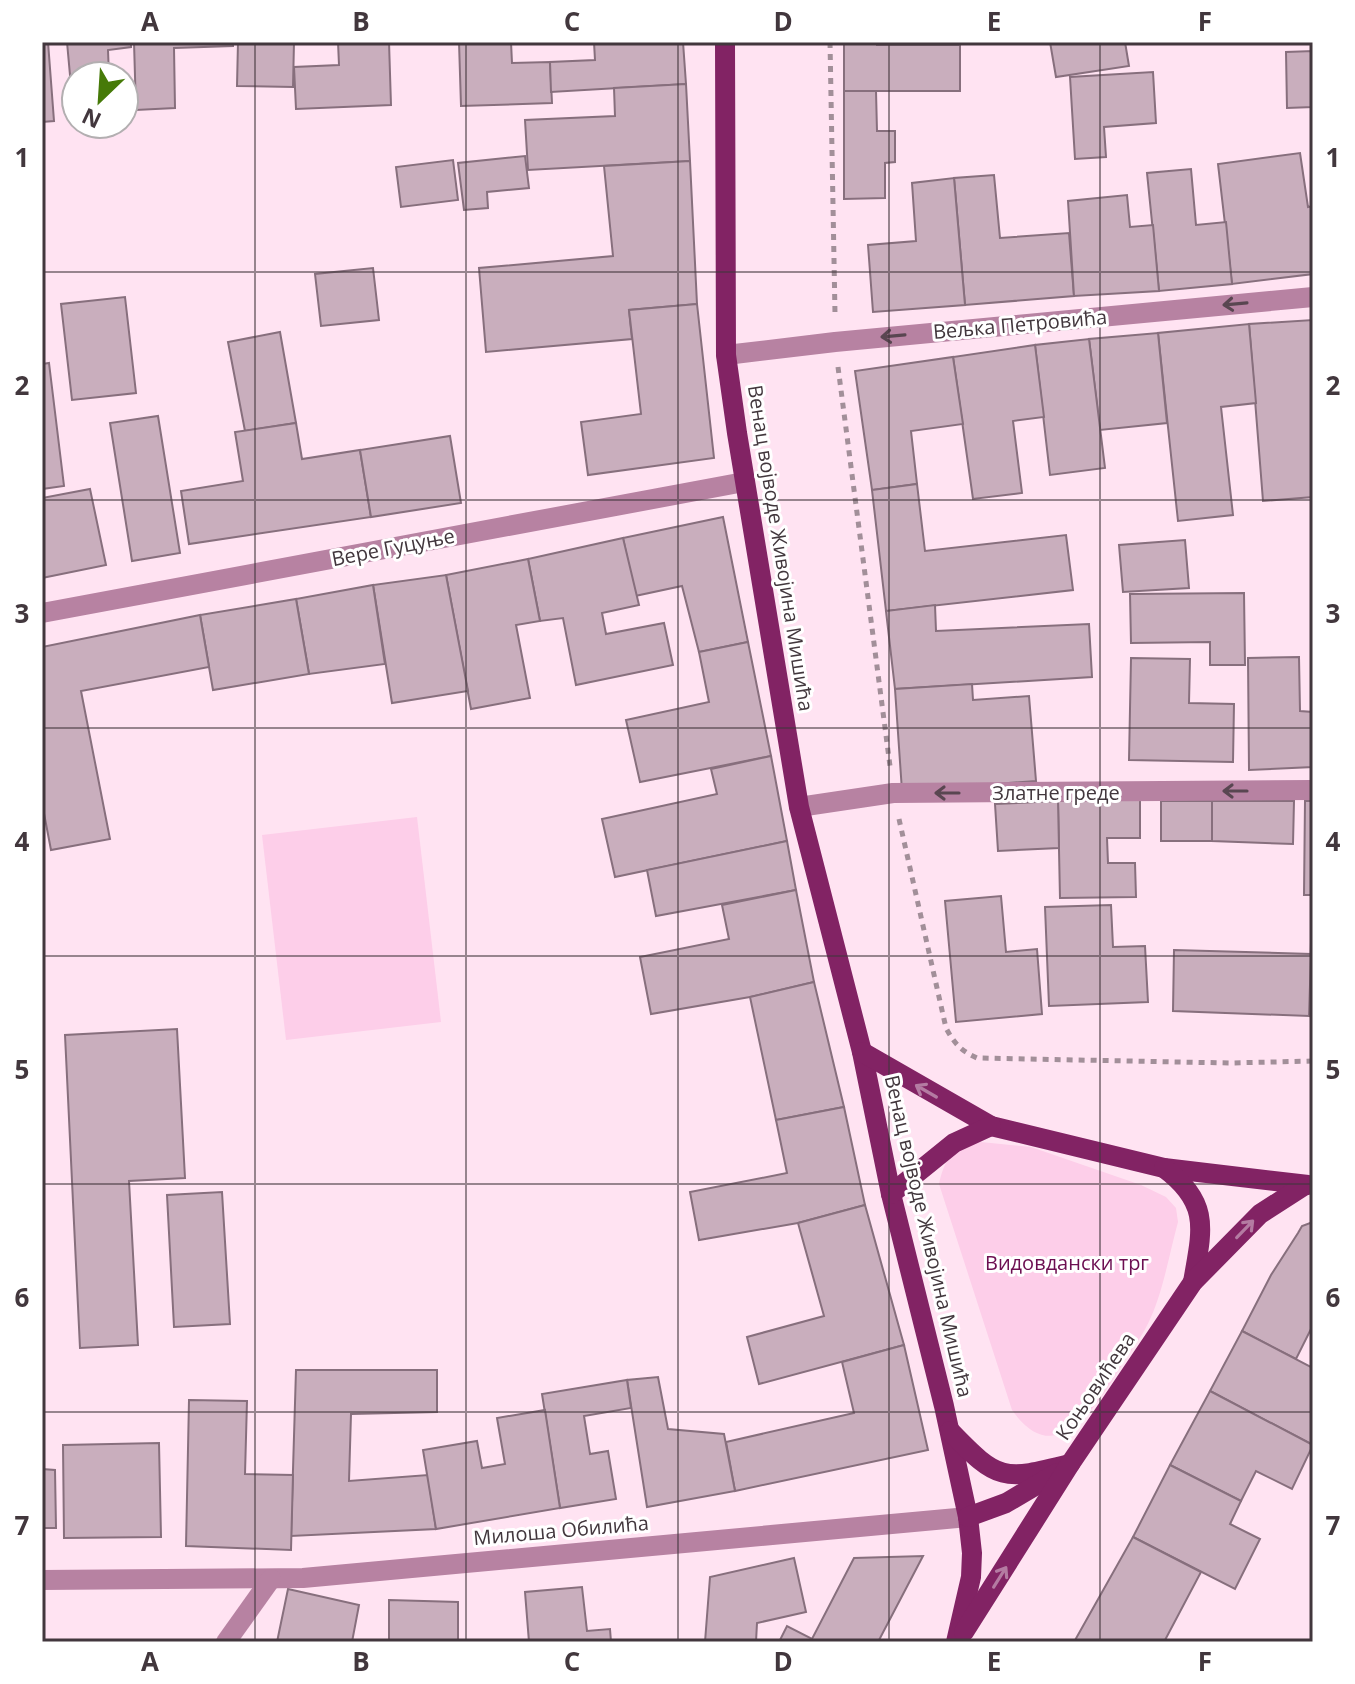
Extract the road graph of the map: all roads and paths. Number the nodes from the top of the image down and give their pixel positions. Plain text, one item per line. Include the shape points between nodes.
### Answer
1 (725, 42) edge
2 (830, 42) edge
3 (1313, 297) edge
4 (835, 342) junction
5 (726, 355) junction
6 (744, 482) junction
7 (42, 613) edge
8 (1313, 790) edge
9 (893, 793) junction
10 (799, 807) junction
11 (862, 1052) junction
12 (1313, 1061) edge
13 (991, 1126) junction
14 (1164, 1168) junction
15 (1309, 1185) edge
16 (891, 1194) junction
17 (1193, 1282) junction
18 (950, 1431) junction
19 (1070, 1464) junction
20 (968, 1517) junction
21 (271, 1579) junction
22 (42, 1580) edge
23 (226, 1642) edge
24 (957, 1642) edge

1 - 5 main road, Венац војводе Живојина Мишића
2 - 4 path
3 -> 4 street, Вељка Петровића
4 - 5 street, Вељка Петровића
4 - 9 path
5 - 6 main road, Венац војводе Живојина Мишића
6 - 7 street, Вере Гуцуње
6 - 10 main road, Венац војводе Живојина Мишића
8 -> 9 street, Златне греде
9 - 10 street, Златне греде
9 - 12 path via 946,1028 964,1052 977,1058
10 - 11 main road, Венац војводе Живојина Мишића
13 -> 11 main road, Венац војводе Живојина Мишића
11 - 16 main road, Венац војводе Живојина Мишића
13 - 14 main road, Венац војводе Живојина Мишића
13 - 16 main road via 954,1143
14 - 15 main road, Венац војводе Живојина Мишића
14 - 17 main road via 1183,1182 1200,1216
17 -> 15 main road, Коњовићева via 1260,1214
16 - 18 main road, Венац војводе Живојина Мишића
17 - 19 main road, Коњовићева
18 - 19 main road via 993,1470 1012,1475
18 - 20 main road, Коњовићева
19 - 20 main road, Милоша Обилића via 1006,1503
24 -> 19 main road, Коњовићева
20 - 21 street, Милоша Обилића
20 - 24 main road, Коњовићева via 971,1577
21 - 22 street, Милоша Обилића
21 - 23 street

